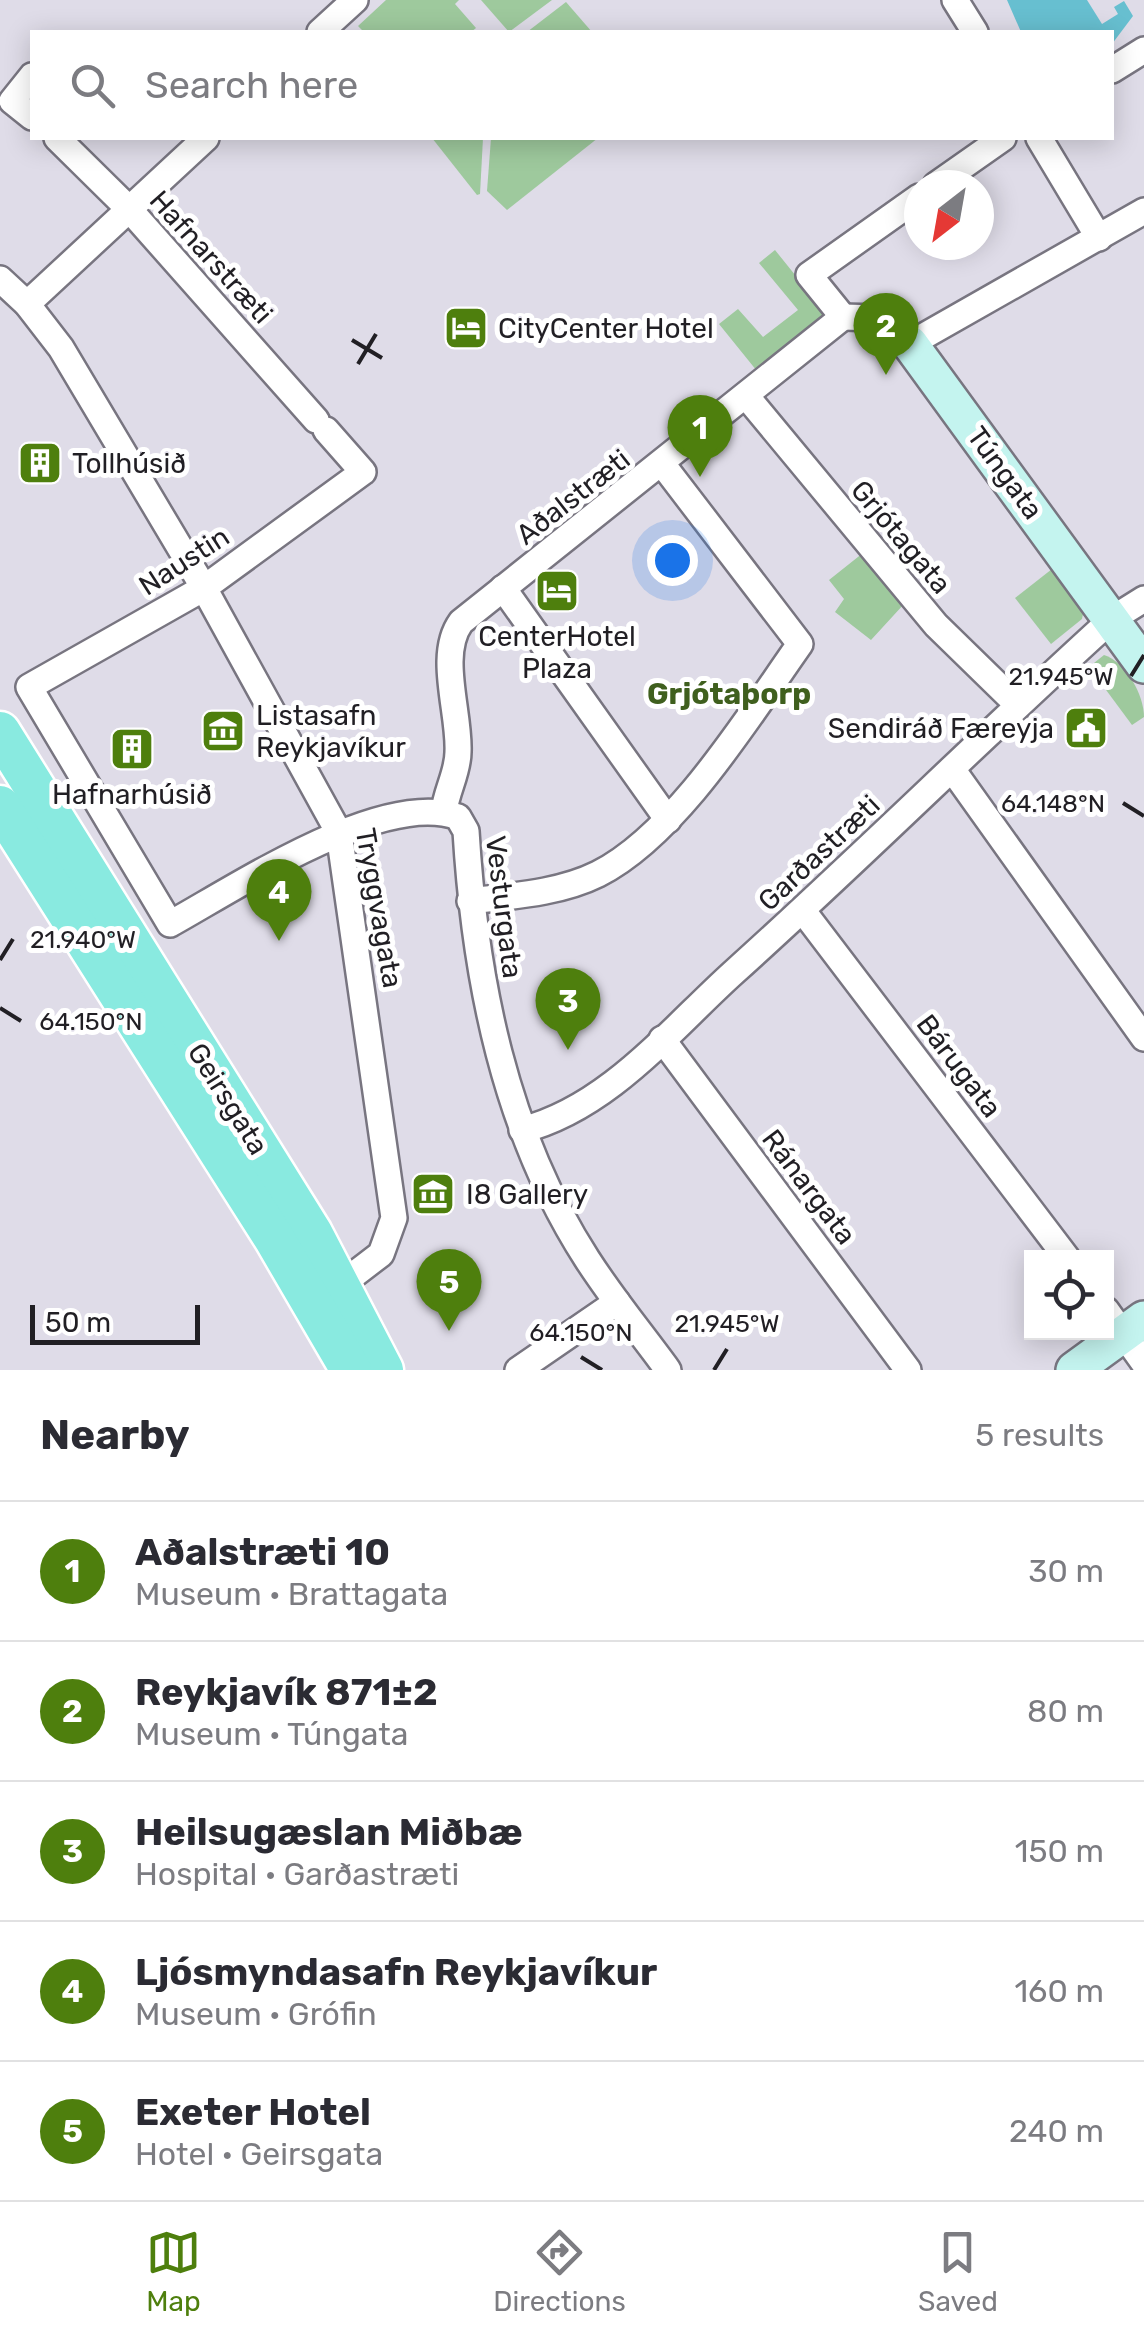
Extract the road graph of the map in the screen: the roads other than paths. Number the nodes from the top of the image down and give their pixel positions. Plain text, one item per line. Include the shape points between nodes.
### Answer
1 (354, 0) edge
2 (955, 0) edge
3 (322, 30) edge
4 (974, 30) edge
5 (1144, 50) edge
6 (1114, 69) edge
7 (30, 83) edge
8 (22, 109) edge
9 (59, 140) edge
10 (204, 140) edge
11 (1000, 140) edge
12 (1039, 140) edge
13 (957, 170) edge
14 (904, 208) edge
15 (129, 209) junction
16 (1144, 211) edge
17 (1100, 238) junction
18 (0, 279) edge
19 (27, 304) junction
20 (844, 318) junction
21 (910, 344) junction
22 (748, 397) junction
23 (663, 465) junction
24 (363, 472) joint
25 (204, 588) junction
26 (502, 588) junction
27 (1144, 599) edge
28 (1112, 619) junction
29 (1144, 664) edge
30 (1018, 705) junction
31 (0, 732) edge
32 (952, 770) junction
33 (0, 806) edge
34 (444, 812) junction
35 (668, 820) junction
36 (339, 833) junction
37 (470, 902) junction
38 (804, 911) junction
39 (1144, 1038) edge
40 (662, 1039) junction
41 (522, 1130) junction
42 (1060, 1250) edge
43 (328, 1294) junction
44 (618, 1302) junction
45 (1125, 1321) edge
46 (1144, 1363) edge
47 (521, 1369) edge
48 (351, 1370) edge
49 (383, 1370) edge
50 (668, 1370) edge
51 (908, 1370) edge
52 (1074, 1370) edge

1 - 3 street
2 - 4 street
5 - 6 street
7 - 8 street
9 - 15 street, Hafnarstræti
10 - 15 street
11 - 13 street
12 - 17 street
14 - 20 street via 809,275
15 - 19 street
15 - 24 street, Hafnarstræti
16 - 17 street
17 - 21 street
18 - 19 street, Tryggvagata
19 - 25 street, Tryggvagata
20 - 21 street, Túngata via 878,318
20 - 22 street, Aðalstræti
21 - 28 street, Túngata
22 - 23 street, Aðalstræti
22 - 30 street, Grjótagata via 936,625
23 - 26 street, Aðalstræti
23 - 35 street via 800,644
24 - 25 street, Naustin
25 - 36 street, Tryggvagata
25 - 36 street, Naustin via 30,687 170,924
26 - 34 street, Aðalstræti via 461,622 452,644 458,755
26 - 35 street
27 - 28 street, Garðastræti
28 - 29 street, Túngata
28 - 30 street, Garðastræti
30 - 32 street, Garðastræti
31 - 43 main road, Geirsgata
32 - 38 street, Garðastræti
32 - 39 street
33 - 43 main road, Geirsgata
34 - 36 street via 358,823
34 - 37 street, Vesturgata via 458,817 466,831
35 - 37 street via 620,861 584,880
36 - 43 street, Tryggvagata via 394,1218 381,1254
37 - 41 street, Vesturgata via 478,965
38 - 40 street, Garðastræti
38 - 42 street, Bárugata
40 - 41 street, Garðastræti via 574,1113
40 - 51 street, Ránargata
41 - 44 street, Vesturgata via 584,1256
43 - 48 main road, Geirsgata
43 - 49 main road, Geirsgata
44 - 47 street
44 - 50 street, Vesturgata
45 - 46 street
45 - 52 street

